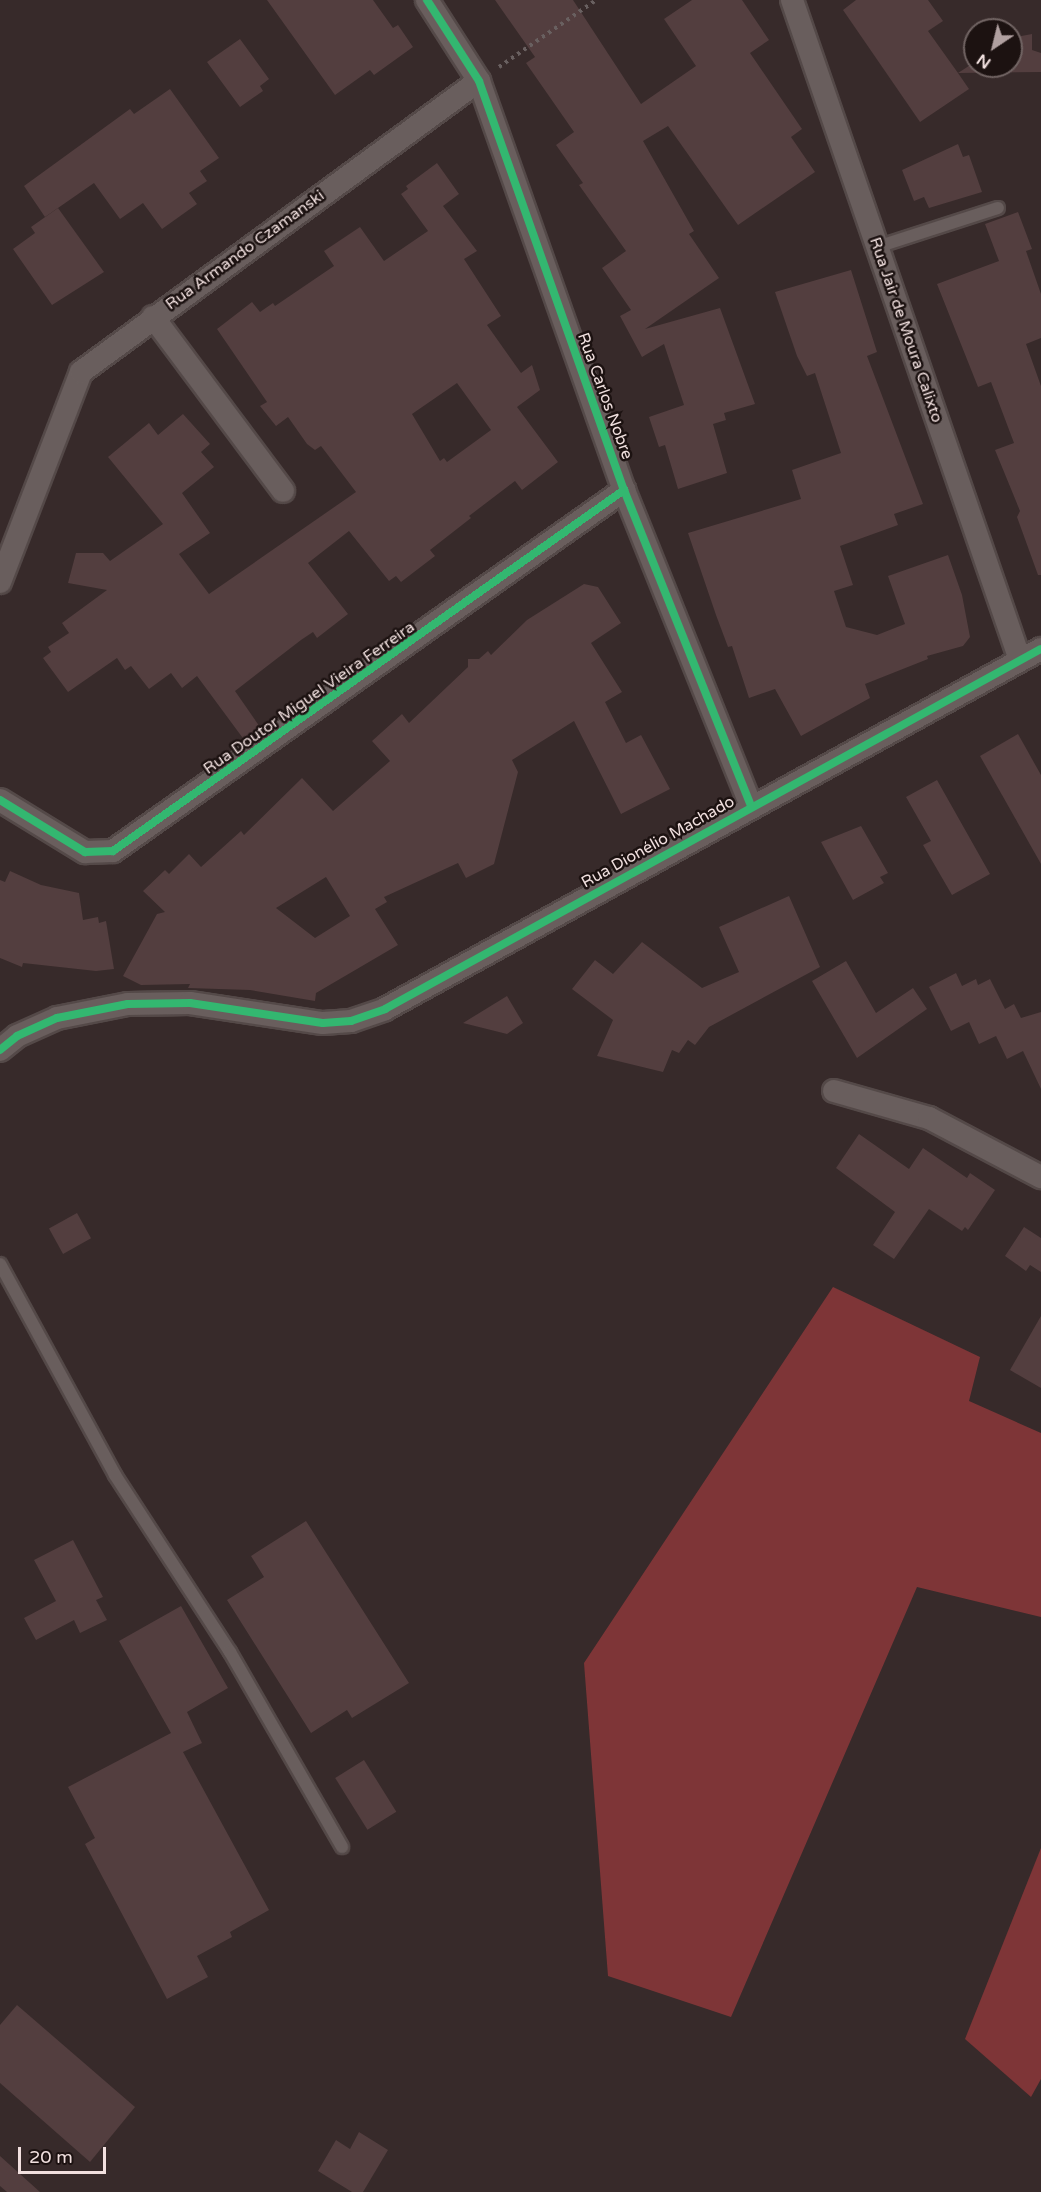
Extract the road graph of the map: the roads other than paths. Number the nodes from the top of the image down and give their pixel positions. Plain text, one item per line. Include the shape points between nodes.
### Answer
1 (427, 0) edge
2 (792, 0) edge
3 (479, 81) junction
4 (998, 208) dead end
5 (877, 246) junction
6 (153, 317) junction
7 (624, 490) junction
8 (283, 491) dead end
9 (0, 582) edge
10 (1041, 649) edge
11 (1020, 660) junction
12 (0, 800) edge
13 (752, 806) junction
14 (0, 1050) edge
15 (834, 1090) dead end
16 (1041, 1177) edge
17 (0, 1264) edge
18 (342, 1847) dead end

1 - 3 street, Rua Carlos Nobre
2 - 5 street, Rua Jair de Moura Calixto
3 - 6 street, Rua Armando Czamanski
3 - 7 street, Rua Carlos Nobre
4 - 5 lane
5 - 11 street, Rua Jair de Moura Calixto
6 - 8 street
6 - 9 street, Rua Armando Czamanski via 78,375
7 - 12 street, Rua Doutor Miguel Vieira Ferreira via 113,850 85,852
7 - 13 street, Rua Carlos Nobre
10 - 11 street, Rua Dionélio Machado
11 - 13 street, Rua Dionélio Machado
13 - 14 street, Rua Dionélio Machado via 385,1009 351,1022 323,1023 190,1003 128,1004 57,1018 17,1036
15 - 16 street via 929,1118
17 - 18 lane via 115,1475 230,1652

